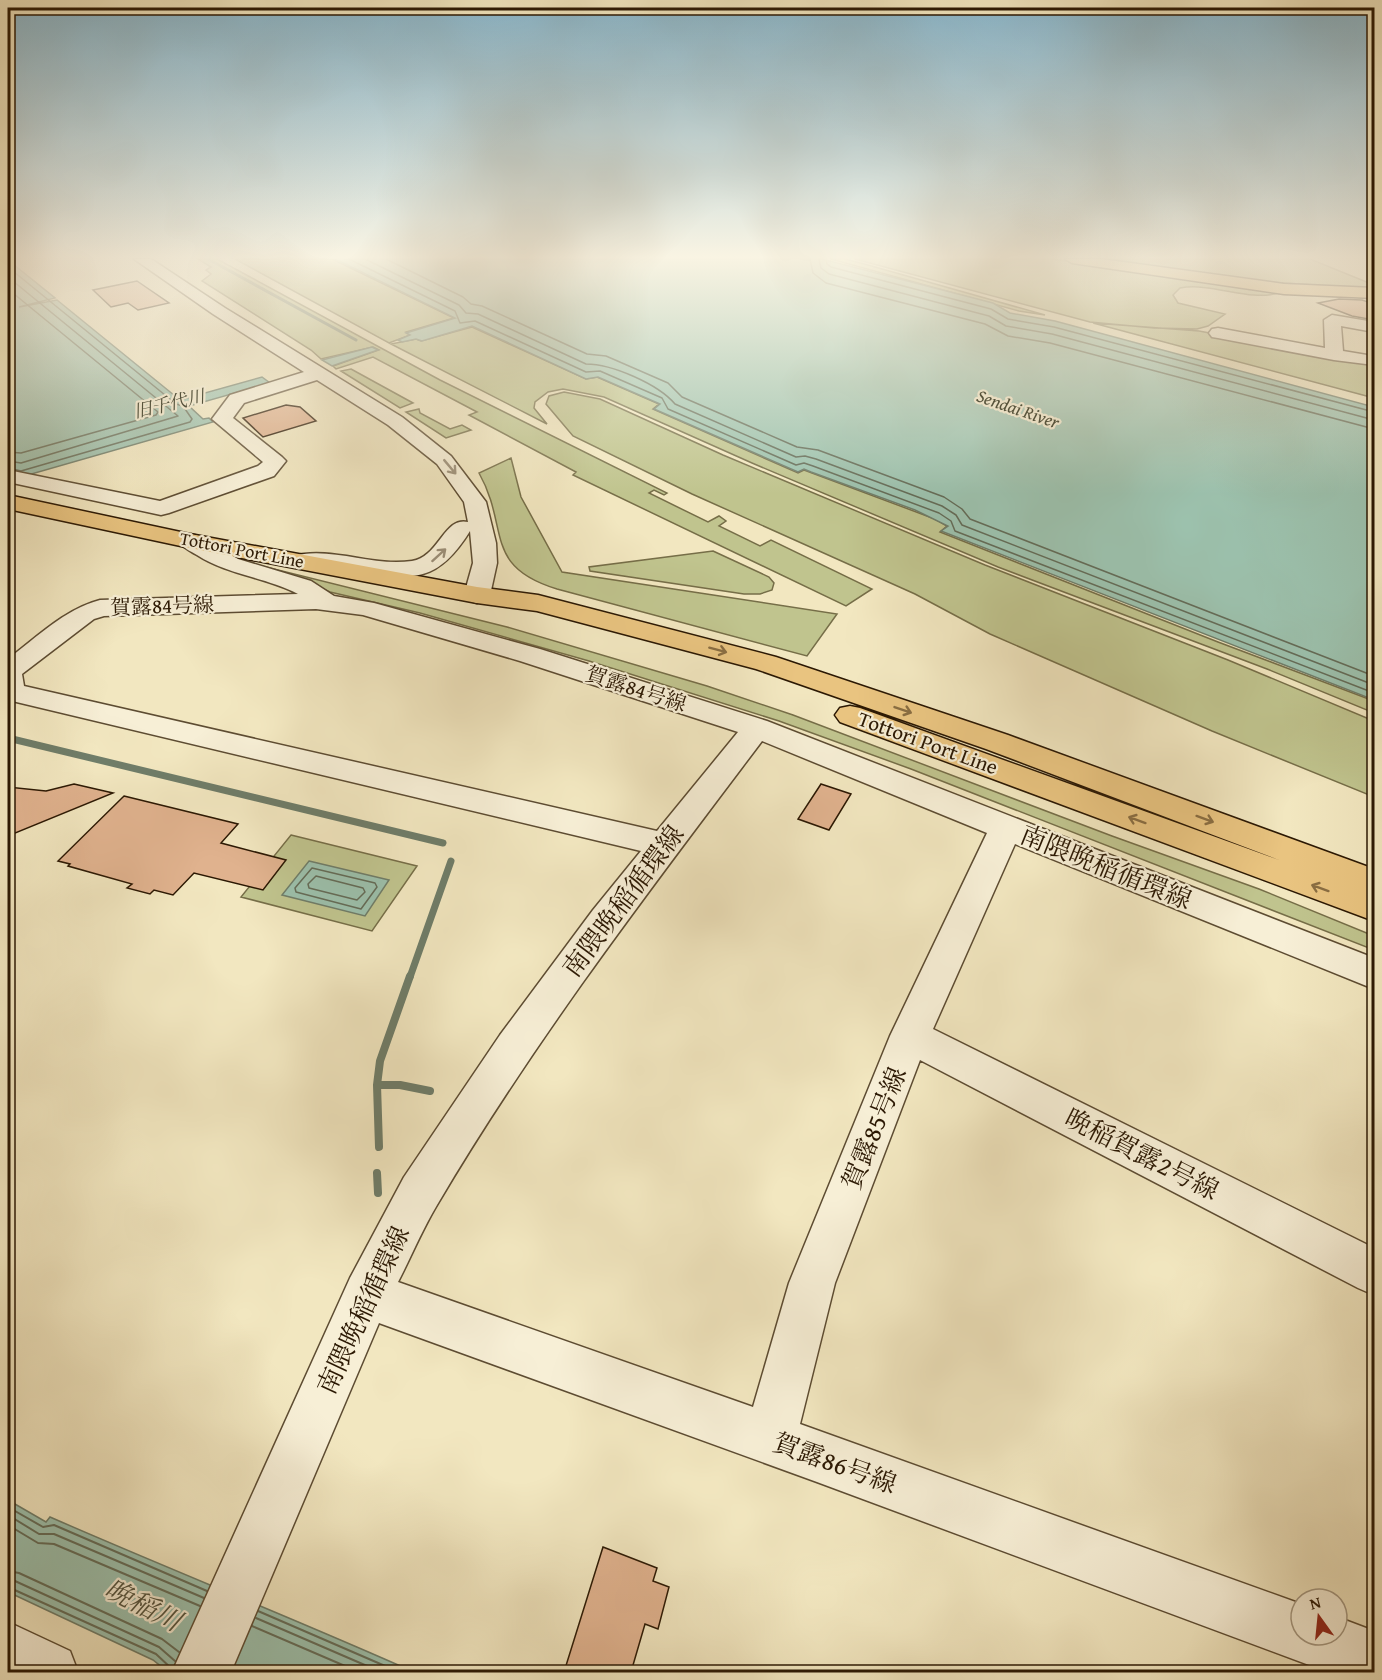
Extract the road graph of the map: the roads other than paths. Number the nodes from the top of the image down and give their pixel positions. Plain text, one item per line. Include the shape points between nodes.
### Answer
1 (252, 337) edge
2 (258, 337) edge
3 (1241, 337) edge
4 (1333, 337) edge
5 (1334, 355) junction
6 (1374, 358) edge
7 (313, 375) junction
8 (8, 476) edge
9 (8, 502) edge
10 (461, 527) junction
11 (190, 541) junction
12 (300, 561) junction
13 (477, 595) junction
14 (329, 603) junction
15 (757, 728) junction
16 (1006, 828) junction
17 (664, 844) junction
18 (1374, 882) edge
19 (1374, 908) edge
20 (1374, 974) edge
21 (910, 1036) junction
22 (1374, 1272) edge
23 (368, 1295) junction
24 (770, 1439) junction
25 (1289, 1630) edge
26 (1338, 1647) edge
27 (8, 1651) edge
28 (1374, 1660) edge
29 (49, 1672) edge
30 (201, 1672) edge

1 - 7 street
2 - 7 street
3 - 5 street
4 - 5 street
5 - 6 street via 1370,361
7 - 8 street via 237,399 222,418 275,460 266,471 161,508
7 - 10 street via 416,453 456,508
7 -> 13 street via 418,439 459,478 475,502 484,543 485,563
9 - 11 main road, Tottori Port Line
12 -> 10 street via 417,567 434,560
10 - 13 street via 465,558
11 - 12 main road, Tottori Port Line
11 - 14 street via 233,565 302,586
12 - 13 main road, Tottori Port Line
13 -> 18 main road, Tottori Port Line via 538,603 766,663 997,742
19 -> 13 main road, Tottori Port Line via 854,716 749,680 524,615
14 - 15 street, 賀露84号線 via 365,608 530,655
14 - 17 street, 賀露84号線 via 100,608 85,614 9,672 11,692
15 - 16 street, 南隈晩稲循環線
15 - 17 street, 南隈晩稲循環線
16 - 20 street, 南隈晩稲循環線
16 - 21 street, 賀露85号線
17 - 23 street, 南隈晩稲循環線 via 514,1047 420,1192
21 - 22 street, 晩稲賀露2号線
21 - 24 street, 賀露85号線 via 812,1283
23 - 24 street, 賀露86号線
23 - 30 street, 南隈晩稲循環線
24 - 25 street, 賀露86号線
26 - 28 street
27 - 29 street

